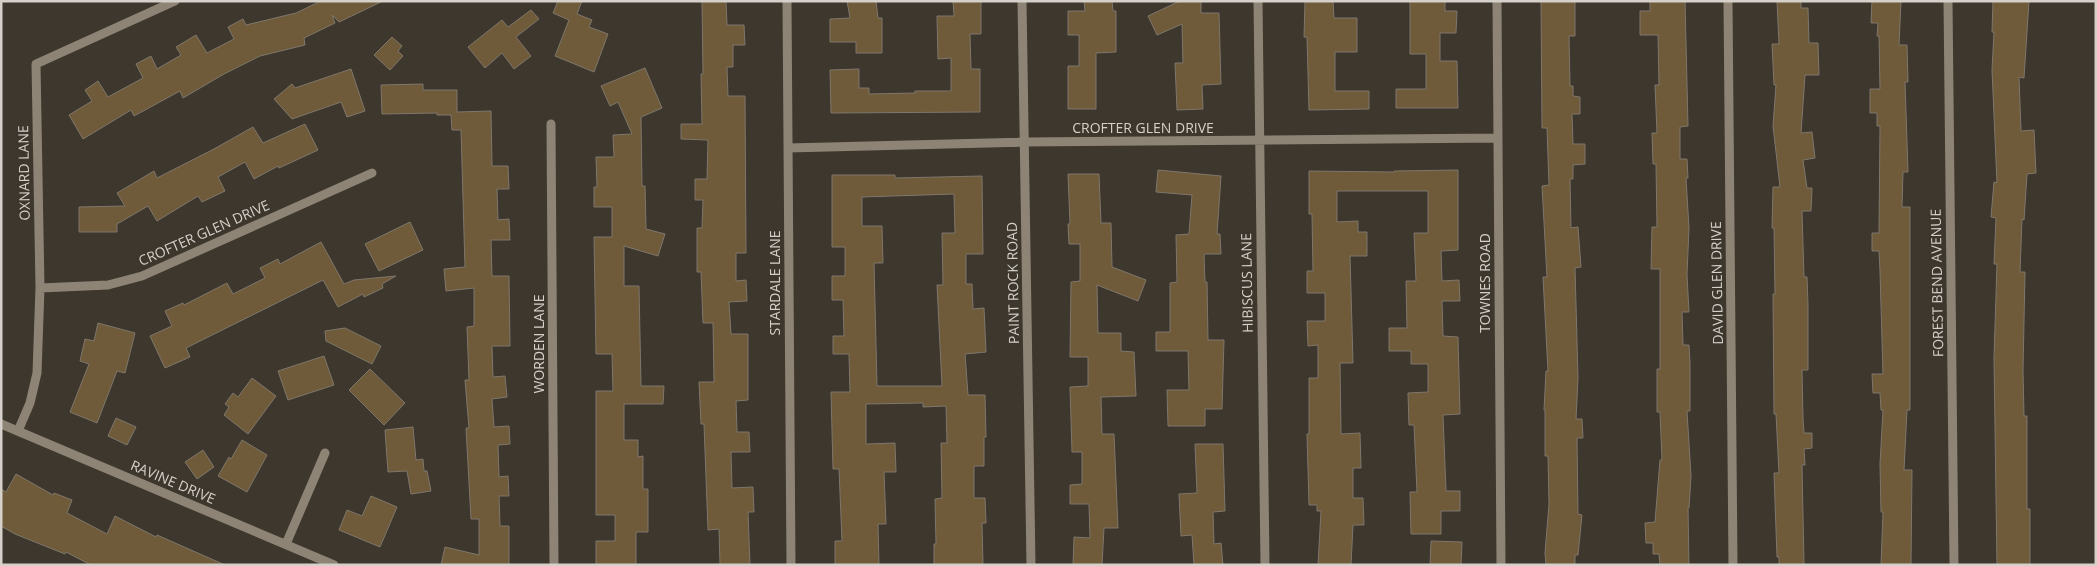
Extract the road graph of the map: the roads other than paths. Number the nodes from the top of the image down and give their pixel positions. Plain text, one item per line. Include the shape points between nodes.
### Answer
1 (174, 1) edge
2 (787, 1) edge
3 (1022, 1) edge
4 (1258, 1) edge
5 (1497, 1) edge
6 (1728, 1) edge
7 (1948, 1) edge
8 (551, 124) dead end
9 (1498, 138) junction
10 (1259, 141) junction
11 (1024, 142) junction
12 (788, 148) junction
13 (372, 173) dead end
14 (40, 288) junction
15 (1, 424) edge
16 (18, 431) junction
17 (325, 453) dead end
18 (286, 544) junction
19 (334, 565) edge
20 (554, 565) edge
21 (791, 565) edge
22 (1031, 565) edge
23 (1265, 565) edge
24 (1501, 565) edge
25 (1733, 565) edge
26 (1954, 565) edge

1 - 14 street, OXNARD LANE via 36,64
2 - 12 street, STARDALE LANE
3 - 11 street, PAINT ROCK ROAD
4 - 10 street, HIBISCUS LANE
5 - 9 street, TOWNES ROAD
6 - 25 street, DAVID GLEN DRIVE
7 - 26 street, FOREST BEND AVENUE
8 - 20 street, WORDEN LANE
9 - 10 street, CROFTER GLEN DRIVE
9 - 24 street, TOWNES ROAD
10 - 11 street, CROFTER GLEN DRIVE
10 - 23 street, HIBISCUS LANE
11 - 12 street, CROFTER GLEN DRIVE
11 - 22 street, PAINT ROCK ROAD
12 - 21 street, STARDALE LANE
13 - 14 street, CROFTER GLEN DRIVE via 142,276 108,285
14 - 16 street, OXNARD LANE via 37,373 30,403
15 - 16 street, RAVINE DRIVE
16 - 18 street, RAVINE DRIVE
17 - 18 street
18 - 19 street, RAVINE DRIVE

